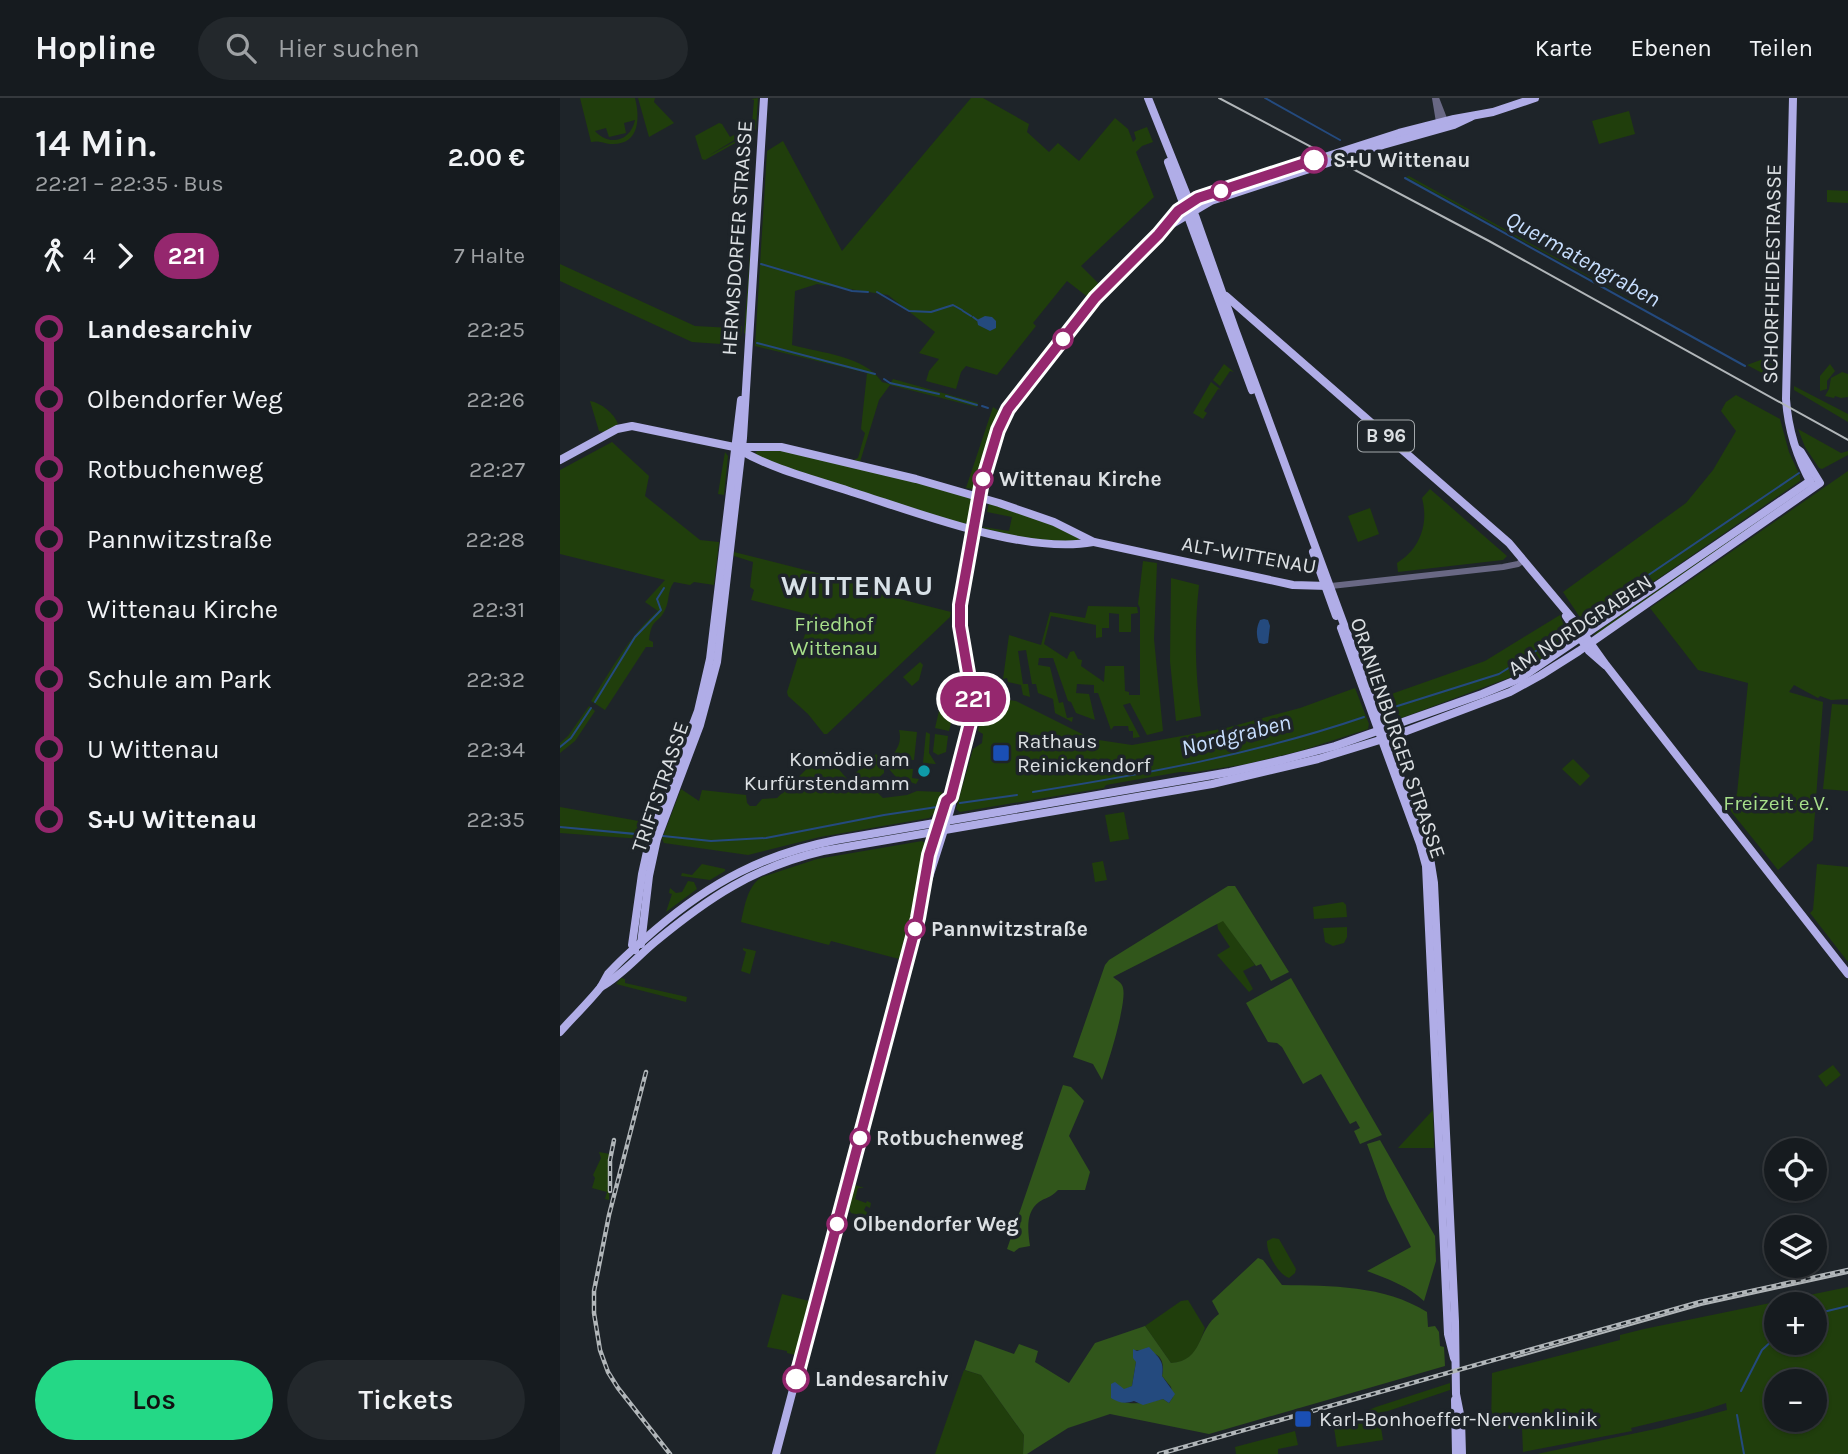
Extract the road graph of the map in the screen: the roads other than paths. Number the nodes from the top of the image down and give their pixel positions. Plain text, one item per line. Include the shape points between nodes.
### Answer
1 (764, 98) edge
2 (1146, 98) edge
3 (1435, 98) edge
4 (1535, 98) edge
5 (1793, 98) edge
6 (1471, 117) junction
7 (1442, 122) junction
8 (1287, 173) junction
9 (1189, 209) junction
10 (1206, 257) junction
11 (1223, 294) junction
12 (1228, 315) junction
13 (1256, 322) junction
14 (756, 447) junction
15 (739, 448) junction
16 (753, 458) junction
17 (560, 460) edge
18 (1814, 484) joint
19 (979, 498) junction
20 (974, 529) junction
21 (1094, 542) junction
22 (1524, 560) junction
23 (1328, 586) junction
24 (1585, 641) junction
25 (1383, 734) junction
26 (941, 826) junction
27 (929, 855) dead end
28 (667, 926) junction
29 (638, 948) junction
30 (1848, 974) edge
31 (560, 1032) edge
32 (1456, 1394) junction
33 (776, 1454) edge
34 (1456, 1454) edge
35 (1462, 1454) edge

1 - 15 main road, HERMSDORFER STRASSE
2 - 9 main road, ORANIENBURGER STRASSE / B 96
3 - 7 street
4 - 6 main road
5 - 18 main road, SCHORFHEIDESTRASSE via 1786,399 1797,455
6 - 7 main road
6 - 8 main road
7 - 8 main road
8 - 9 main road
9 - 10 main road, ORANIENBURGER STRASSE / B 96
9 - 19 main road via 1173,217 1095,298 1008,409
10 - 11 main road, ORANIENBURGER STRASSE / B 96
10 - 12 main road, ORANIENBURGER STRASSE / B 96
11 - 12 main road, ORANIENBURGER STRASSE
11 - 13 main road, B 96
12 - 13 main road, B 96
12 - 23 main road, ORANIENBURGER STRASSE
13 - 22 main road, B 96
14 - 15 main road, ALT-WITTENAU
14 - 16 main road
14 - 19 main road, ALT-WITTENAU via 781,447
15 - 16 main road, ALT-WITTENAU
15 - 17 main road, ALT-WITTENAU via 636,426 624,427
15 - 29 main road, TRIFTSTRASSE via 703,692 650,839 632,945
16 - 20 main road, ALT-WITTENAU
18 - 24 main road, AM NORDGRABEN
19 - 20 main road
19 - 21 main road, ALT-WITTENAU via 1054,522
20 - 21 main road, ALT-WITTENAU via 1050,545
20 - 26 main road via 959,612 972,710 953,800
21 - 23 main road, ALT-WITTENAU via 1293,585
22 - 23 street, ALT-WITTENAU via 1507,566
22 - 24 main road, B 96
23 - 25 main road, ORANIENBURGER STRASSE
24 - 25 main road, AM NORDGRABEN via 1514,682
24 - 30 main road, B 96
25 - 26 main road, AM NORDGRABEN via 1255,766
25 - 32 main road, ORANIENBURGER STRASSE via 1427,873 1448,1334
26 - 27 main road
26 - 28 main road, AM NORDGRABEN via 823,851 762,870
26 - 28 main road, AM NORDGRABEN via 808,846 774,856 700,894
26 - 33 main road
28 - 29 main road
29 - 31 main road
32 - 34 main road
32 - 35 main road

